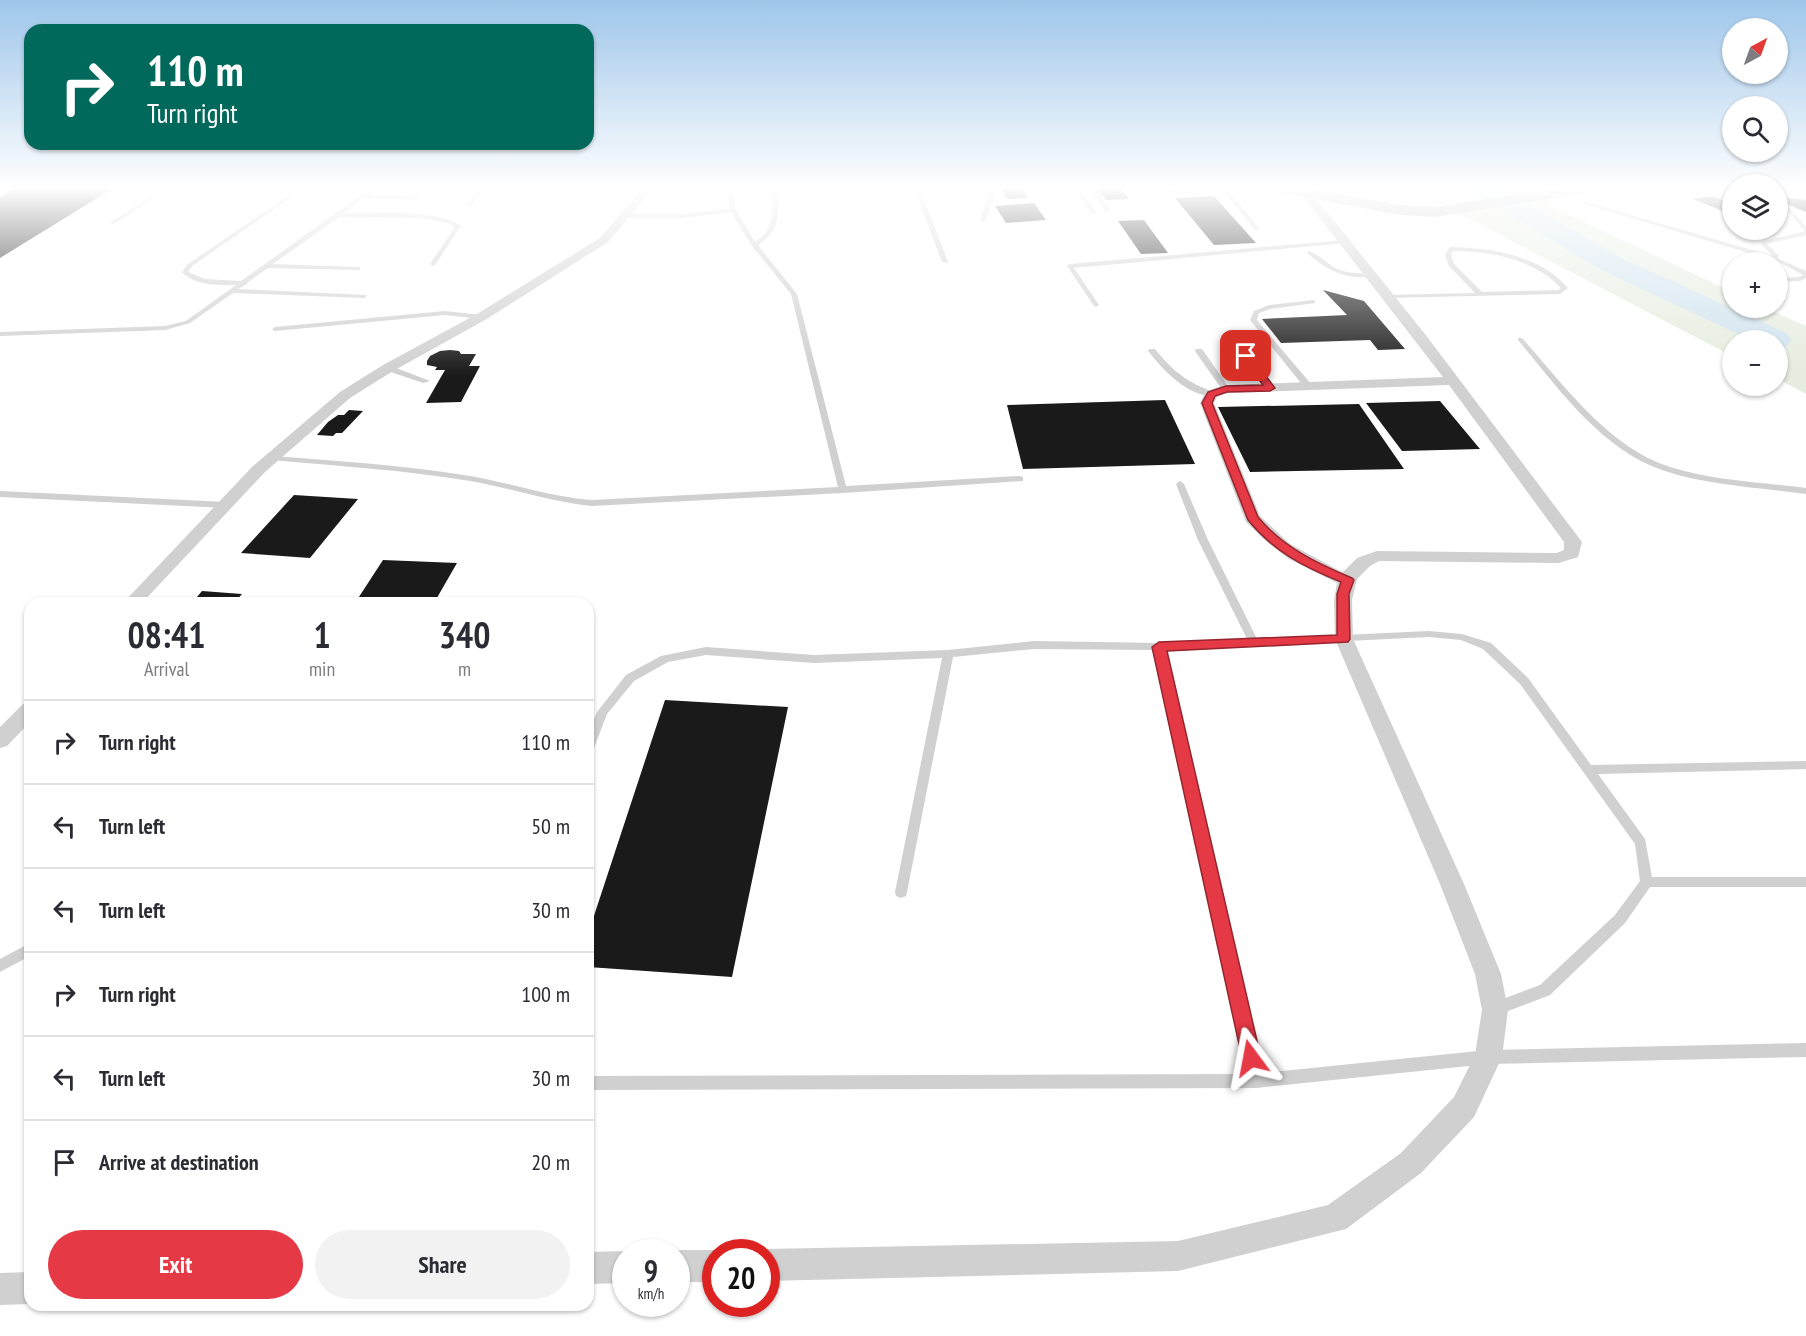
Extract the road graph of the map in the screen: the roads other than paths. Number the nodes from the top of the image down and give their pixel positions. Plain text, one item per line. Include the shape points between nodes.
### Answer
1 (212, 250) edge
2 (289, 250) edge
3 (442, 250) edge
4 (587, 250) edge
5 (758, 250) edge
6 (941, 250) edge
7 (1249, 250) edge
8 (1352, 250) edge
9 (1450, 250) edge
10 (1482, 250) edge
11 (1309, 252) dead end
12 (945, 262) dead end
13 (433, 264) dead end
14 (1788, 265) edge
15 (268, 266) junction
16 (358, 269) dead end
17 (1806, 275) edge
18 (1372, 276) junction
19 (1788, 280) edge
20 (245, 283) junction
21 (233, 291) junction
22 (1480, 294) junction
23 (364, 296) dead end
24 (1389, 297) junction
25 (1313, 302) dead end
26 (1096, 304) dead end
27 (481, 317) junction
28 (275, 329) dead end
29 (0, 334) edge
30 (1520, 339) dead end
31 (1233, 340) dead end
32 (1152, 351) dead end
33 (1199, 351) dead end
34 (388, 368) junction
35 (426, 381) dead end
36 (1452, 381) junction
37 (1308, 387) junction
38 (1270, 388) junction
39 (1219, 391) junction
40 (272, 458) junction
41 (1020, 479) dead end
42 (1180, 484) dead end
43 (843, 490) junction
44 (1806, 491) edge
45 (0, 494) edge
46 (226, 505) junction
47 (1347, 580) junction
48 (138, 597) edge
49 (1344, 639) junction
50 (1254, 643) junction
51 (1159, 647) junction
52 (948, 654) junction
53 (24, 715) edge
54 (594, 732) edge
55 (0, 740) edge
56 (1806, 765) edge
57 (1589, 770) junction
58 (1647, 882) junction
59 (1806, 882) edge
60 (901, 892) dead end
61 (24, 952) edge
62 (0, 966) edge
63 (1495, 1010) junction
64 (1806, 1050) edge
65 (1488, 1057) junction
66 (1257, 1081) junction
67 (594, 1083) edge
68 (780, 1264) edge
69 (594, 1268) edge
70 (612, 1268) edge
71 (24, 1288) edge
72 (0, 1289) edge

1 - 20 lane via 185,272 205,281
2 - 15 lane
3 - 13 lane
4 - 27 street
5 - 43 lane via 794,294
6 - 12 lane
7 - 26 lane via 1070,266
8 - 18 street
9 - 22 lane via 1451,265
10 - 22 lane via 1533,266 1558,278 1565,288 1560,292
11 - 18 lane via 1332,271
14 - 17 lane
15 - 16 lane
15 - 20 lane
17 - 19 lane
18 - 24 street
20 - 21 lane
21 - 23 lane
21 - 29 lane via 197,318 177,326
22 - 24 lane
24 - 36 street
25 - 37 lane via 1269,307 1256,312 1253,320
27 - 28 lane via 445,313
27 - 34 street
30 - 44 lane via 1618,442 1646,460 1722,481
31 - 38 lane
32 - 39 lane via 1174,377 1190,387
33 - 39 lane
34 - 35 lane
34 - 40 street via 345,395
36 - 37 street
36 - 47 street via 1548,506 1573,542 1572,553 1559,558 1377,556 1360,561
37 - 38 street
38 - 39 street
39 - 47 street via 1207,403 1252,518 1264,532 1306,563
40 - 43 lane via 470,478 572,502
40 - 46 street
41 - 43 lane
42 - 50 lane
45 - 46 lane
46 - 48 street
47 - 49 street via 1343,594
49 - 50 lane
49 - 57 lane via 1429,634 1462,637 1487,646 1524,681
49 - 63 street via 1452,884 1488,974
50 - 51 lane
51 - 52 lane via 1034,645
51 - 66 lane
52 - 54 lane via 814,659 706,651 665,659 630,678 602,712
52 - 60 lane
53 - 55 street
56 - 57 lane
57 - 58 lane via 1641,843
58 - 59 lane
58 - 63 lane via 1620,919 1545,990
61 - 62 lane
63 - 65 street
64 - 65 lane
65 - 66 lane
65 - 68 street via 1464,1107 1411,1163 1335,1218 1178,1256
66 - 67 lane
69 - 70 street
71 - 72 street

